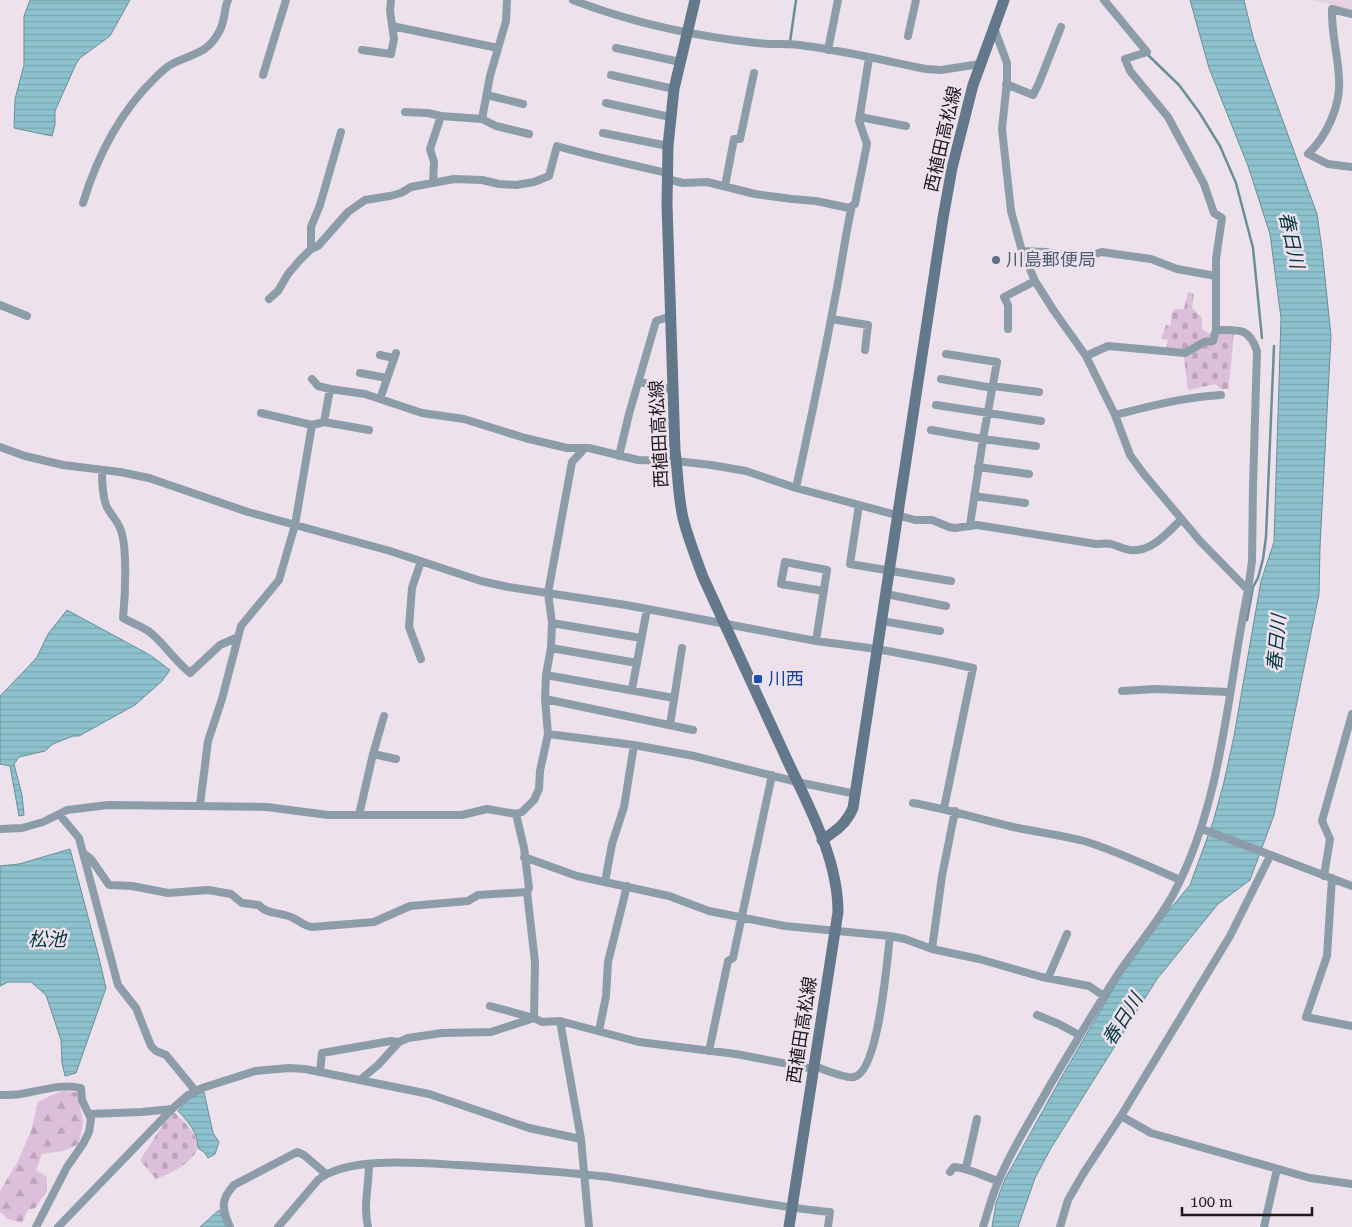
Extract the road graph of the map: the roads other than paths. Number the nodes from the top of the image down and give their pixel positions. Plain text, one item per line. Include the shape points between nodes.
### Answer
1 (228, 0) edge
2 (286, 0) edge
3 (391, 0) edge
4 (507, 0) edge
5 (573, 0) edge
6 (695, 0) edge
7 (838, 0) edge
8 (916, 0) edge
9 (1004, 0) edge
10 (1104, 0) edge
11 (1352, 14) edge
12 (392, 26) junction
13 (1061, 27) dead end
14 (994, 28) junction
15 (687, 33) junction
16 (908, 36) dead end
17 (498, 48) junction
18 (616, 48) dead end
19 (362, 50) dead end
20 (828, 50) junction
21 (869, 58) junction
22 (680, 62) junction
23 (980, 64) junction
24 (754, 73) dead end
25 (262, 75) dead end
26 (611, 76) dead end
27 (1006, 84) junction
28 (674, 89) junction
29 (486, 95) junction
30 (606, 103) dead end
31 (523, 104) dead end
32 (405, 112) dead end
33 (441, 116) junction
34 (670, 117) junction
35 (860, 117) junction
36 (482, 119) junction
37 (906, 126) dead end
38 (342, 132) dead end
39 (603, 133) dead end
40 (529, 134) dead end
41 (668, 146) junction
42 (1352, 167) edge
43 (667, 176) junction
44 (434, 182) junction
45 (725, 186) junction
46 (83, 203) dead end
47 (852, 206) junction
48 (311, 249) junction
49 (1022, 251) junction
50 (1216, 276) junction
51 (1035, 280) junction
52 (269, 299) dead end
53 (0, 305) edge
54 (26, 316) dead end
55 (671, 316) junction
56 (831, 319) junction
57 (1008, 329) dead end
58 (1216, 330) junction
59 (865, 350) dead end
60 (946, 354) dead end
61 (380, 355) dead end
62 (1086, 356) junction
63 (360, 373) dead end
64 (387, 378) junction
65 (312, 379) dead end
66 (941, 379) dead end
67 (640, 382) junction
68 (993, 387) junction
69 (330, 389) junction
70 (673, 390) junction
71 (1039, 392) dead end
72 (1221, 395) dead end
73 (380, 399) junction
74 (936, 405) dead end
75 (261, 413) dead end
76 (988, 413) junction
77 (1116, 415) junction
78 (1041, 421) dead end
79 (324, 422) junction
80 (312, 425) junction
81 (369, 430) dead end
82 (931, 430) dead end
83 (983, 439) junction
84 (1036, 446) dead end
85 (0, 447) edge
86 (566, 448) junction
87 (585, 448) junction
88 (619, 456) junction
89 (676, 461) junction
90 (572, 462) junction
91 (978, 467) junction
92 (102, 470) junction
93 (1029, 474) dead end
94 (796, 488) junction
95 (974, 496) junction
96 (1025, 503) dead end
97 (859, 505) junction
98 (899, 515) junction
99 (1182, 519) junction
100 (295, 525) junction
101 (970, 525) junction
102 (421, 561) junction
103 (890, 571) junction
104 (951, 582) dead end
105 (1248, 590) junction
106 (824, 591) junction
107 (548, 594) junction
108 (886, 594) junction
109 (946, 606) dead end
110 (647, 609) junction
111 (882, 621) junction
112 (552, 623) junction
113 (725, 625) junction
114 (940, 631) dead end
115 (238, 638) junction
116 (641, 638) junction
117 (816, 641) junction
118 (551, 648) junction
119 (682, 648) dead end
120 (877, 649) junction
121 (421, 659) dead end
122 (637, 663) junction
123 (546, 675) junction
124 (632, 689) junction
125 (1122, 692) dead end
126 (1229, 692) junction
127 (674, 698) junction
128 (545, 699) junction
129 (1352, 714) edge
130 (384, 716) dead end
131 (670, 725) junction
132 (693, 730) dead end
133 (548, 734) junction
134 (634, 744) junction
135 (373, 754) junction
136 (396, 759) dead end
137 (772, 775) junction
138 (797, 782) junction
139 (856, 794) junction
140 (913, 802) dead end
141 (200, 805) junction
142 (944, 808) junction
143 (955, 811) junction
144 (60, 814) junction
145 (516, 814) junction
146 (359, 815) junction
147 (0, 829) edge
148 (1204, 830) junction
149 (822, 840) junction
150 (83, 853) junction
151 (1269, 855) junction
152 (524, 857) junction
153 (1328, 877) junction
154 (1180, 880) junction
155 (605, 882) junction
156 (627, 886) junction
157 (1352, 886) edge
158 (527, 892) junction
159 (743, 917) junction
160 (835, 932) junction
161 (1066, 934) dead end
162 (890, 936) junction
163 (932, 949) junction
164 (1048, 978) junction
165 (1104, 996) junction
166 (490, 1006) dead end
167 (1037, 1015) dead end
168 (534, 1018) junction
169 (560, 1021) junction
170 (1352, 1026) edge
171 (599, 1031) junction
172 (1080, 1035) junction
173 (399, 1042) junction
174 (709, 1051) junction
175 (814, 1068) junction
176 (320, 1072) junction
177 (360, 1080) junction
178 (194, 1089) dead end
179 (0, 1095) edge
180 (172, 1109) junction
181 (89, 1114) junction
182 (1121, 1116) junction
183 (977, 1118) dead end
184 (581, 1139) junction
185 (369, 1164) junction
186 (966, 1168) junction
187 (1277, 1169) junction
188 (950, 1172) dead end
189 (326, 1174) junction
190 (583, 1175) junction
191 (998, 1181) junction
192 (1352, 1184) edge
193 (792, 1209) junction
194 (36, 1227) edge
195 (58, 1227) edge
196 (230, 1227) edge
197 (278, 1227) edge
198 (368, 1227) edge
199 (589, 1227) edge
200 (789, 1227) edge
201 (828, 1227) edge
202 (983, 1227) edge
203 (1060, 1227) edge
204 (1264, 1227) edge

1 - 46 street via 221,29 211,44 203,52 171,64 123,115 92,173
2 - 25 street
3 - 12 street
4 - 17 street via 506,21
5 - 15 street via 606,13
6 - 15 main road, 西植田高松線
7 - 20 street
8 - 16 street
9 - 14 main road, 西植田高松線
10 - 50 street via 1146,52 1125,59 1130,71 1168,118 1204,184 1214,213 1222,218
11 - 42 street via 1332,9 1338,94 1327,128 1308,154 1328,164
12 - 17 street
12 - 19 street via 391,54
13 - 27 street via 1033,94
14 - 23 main road, 西植田高松線
14 - 27 street via 1007,63
15 - 20 street
15 - 22 main road, 西植田高松線
17 - 29 street
18 - 22 street
20 - 21 street
21 - 23 street via 934,70
21 - 35 street
22 - 28 main road, 西植田高松線
23 - 98 main road, 西植田高松線 via 952,168
24 - 45 street via 740,139 734,139
26 - 28 street
27 - 49 street via 1002,129 1011,211
28 - 34 main road, 西植田高松線
29 - 31 street
29 - 36 street
30 - 34 street
32 - 33 street
33 - 36 street
33 - 44 street via 430,149
34 - 41 main road, 西植田高松線
35 - 37 street
35 - 47 street via 867,144
36 - 40 street
38 - 48 street via 311,227
39 - 41 street
41 - 43 main road, 西植田高松線
43 - 44 street via 557,146 549,176 534,182 516,185 482,180
43 - 45 street via 683,183 707,182
43 - 55 main road, 西植田高松線
44 - 48 street via 365,200 348,212 318,246
45 - 47 street via 764,195
47 - 56 street
48 - 52 street
49 - 50 street via 1080,258 1102,252 1151,259 1177,269
49 - 51 street
50 - 58 street
51 - 57 street via 1004,297 1008,305
51 - 62 street
53 - 54 street
55 - 67 street via 656,321
55 - 70 main road, 西植田高松線
56 - 59 street via 868,325
56 - 94 street
58 - 62 street via 1212,341 1185,353 1108,346
58 - 105 street via 1241,330 1253,339 1257,351 1252,561
60 - 68 street via 997,362
61 - 64 street via 395,355
62 - 77 street
63 - 64 street
64 - 73 street
65 - 69 street via 318,386
66 - 68 street
67 - 70 street
67 - 88 street
68 - 71 street
68 - 76 street
69 - 73 street
69 - 79 street
70 - 89 main road, 西植田高松線
72 - 77 street via 1167,402
73 - 86 street via 422,413 464,420
74 - 76 street
75 - 80 street
76 - 78 street
76 - 83 street
77 - 99 street via 1130,455
79 - 80 street
79 - 81 street
80 - 100 street
82 - 83 street
83 - 84 street
83 - 91 street
85 - 92 street via 63,466
86 - 87 street
86 - 90 street
87 - 88 street
87 - 90 street
88 - 89 street
89 - 94 street via 746,471
89 - 113 main road, 西植田高松線 via 690,544
90 - 107 street
91 - 93 street
91 - 95 street
92 - 100 street via 149,478
92 - 115 street via 106,505 121,529 124,545 123,618 150,632 190,673 220,645
94 - 97 street
95 - 96 street
95 - 101 street
97 - 98 street
97 - 103 street via 850,564
98 - 101 street via 956,528
98 - 103 main road, 西植田高松線
99 - 101 street via 1155,543 1138,550
99 - 105 street
100 - 102 street
100 - 115 street via 279,580 241,626
102 - 107 street via 481,581
102 - 121 street via 412,588 409,627
103 - 104 street
103 - 108 main road, 西植田高松線
105 - 126 street
106 - 106 street via 827,570 784,562 781,584
106 - 117 street
107 - 110 street
107 - 112 street
108 - 109 street
108 - 111 main road, 西植田高松線
110 - 113 street
110 - 116 street
111 - 114 street
111 - 120 main road, 西植田高松線
112 - 116 street
112 - 118 street
113 - 117 street
113 - 138 main road, 西植田高松線
115 - 141 street via 208,741
116 - 122 street
117 - 120 street
118 - 122 street
118 - 123 street
119 - 127 street
120 - 139 main road, 西植田高松線
120 - 142 street via 973,668
122 - 124 street
123 - 124 street
123 - 128 street
124 - 127 street
125 - 126 street via 1155,689
126 - 148 street
127 - 131 street
128 - 131 street
128 - 133 street
129 - 153 street via 1322,821 1330,839
130 - 135 street
131 - 132 street
133 - 134 street
133 - 145 street via 539,789 534,800
134 - 137 street
134 - 155 street via 624,807 612,844
135 - 136 street
135 - 146 street
137 - 138 street
137 - 159 street
138 - 139 street
138 - 149 main road, 西植田高松線
139 - 149 main road, 西植田高松線 via 848,819
140 - 142 street
141 - 144 street via 108,805 67,810
141 - 146 street
142 - 143 street
143 - 154 street via 1084,842
143 - 163 street
144 - 147 street via 22,828
144 - 150 street via 78,838
145 - 146 street via 486,809 462,815
145 - 152 street
148 - 151 street
148 - 154 street
149 - 160 main road, 西植田高松線 via 836,880 838,912
150 - 158 street via 95,863 109,885 168,893 208,890 231,894 242,903 259,904 263,910 293,917 312,927 374,922 410,906 468,900 478,895
150 - 178 street via 118,986 136,1008 151,1046 166,1055
151 - 153 street
151 - 182 street via 1230,936
152 - 155 street via 577,876
152 - 158 street
153 - 157 street
153 - 170 street via 1326,956 1306,1017
154 - 165 street via 1161,916
155 - 156 street
156 - 159 street via 669,896 709,911
156 - 171 street via 608,962
158 - 168 street via 535,962
159 - 160 street
159 - 174 street via 733,958 728,961
160 - 162 street
160 - 175 main road, 西植田高松線
161 - 164 street
162 - 163 street
162 - 175 street via 877,1029 862,1072 850,1077
163 - 164 street
164 - 165 street via 1089,986
165 - 172 street
166 - 168 street
167 - 172 street
168 - 169 street via 542,1022
168 - 173 street via 491,1032 429,1034
169 - 171 street
169 - 184 street
171 - 174 street via 639,1042
172 - 191 street
173 - 176 street via 322,1054
173 - 177 street
174 - 175 street
175 - 193 main road, 西植田高松線
176 - 177 street
176 - 180 street via 289,1068 255,1071 202,1088
177 - 184 street via 429,1094 529,1128
179 - 181 street via 50,1088 81,1088 82,1100
180 - 181 street
180 - 195 street
181 - 194 street via 89,1132 66,1167
182 - 187 street via 1151,1133
182 - 203 street via 1072,1194
183 - 186 street
184 - 190 street
185 - 189 street via 346,1166
185 - 190 street via 424,1163
185 - 198 street via 365,1213
186 - 188 street via 954,1167
186 - 191 street
187 - 192 street
187 - 204 street
189 - 196 street via 297,1152 234,1186 228,1192 223,1208
189 - 197 street
190 - 193 street
190 - 199 street
191 - 202 street
193 - 200 main road, 西植田高松線
193 - 201 street via 830,1212

